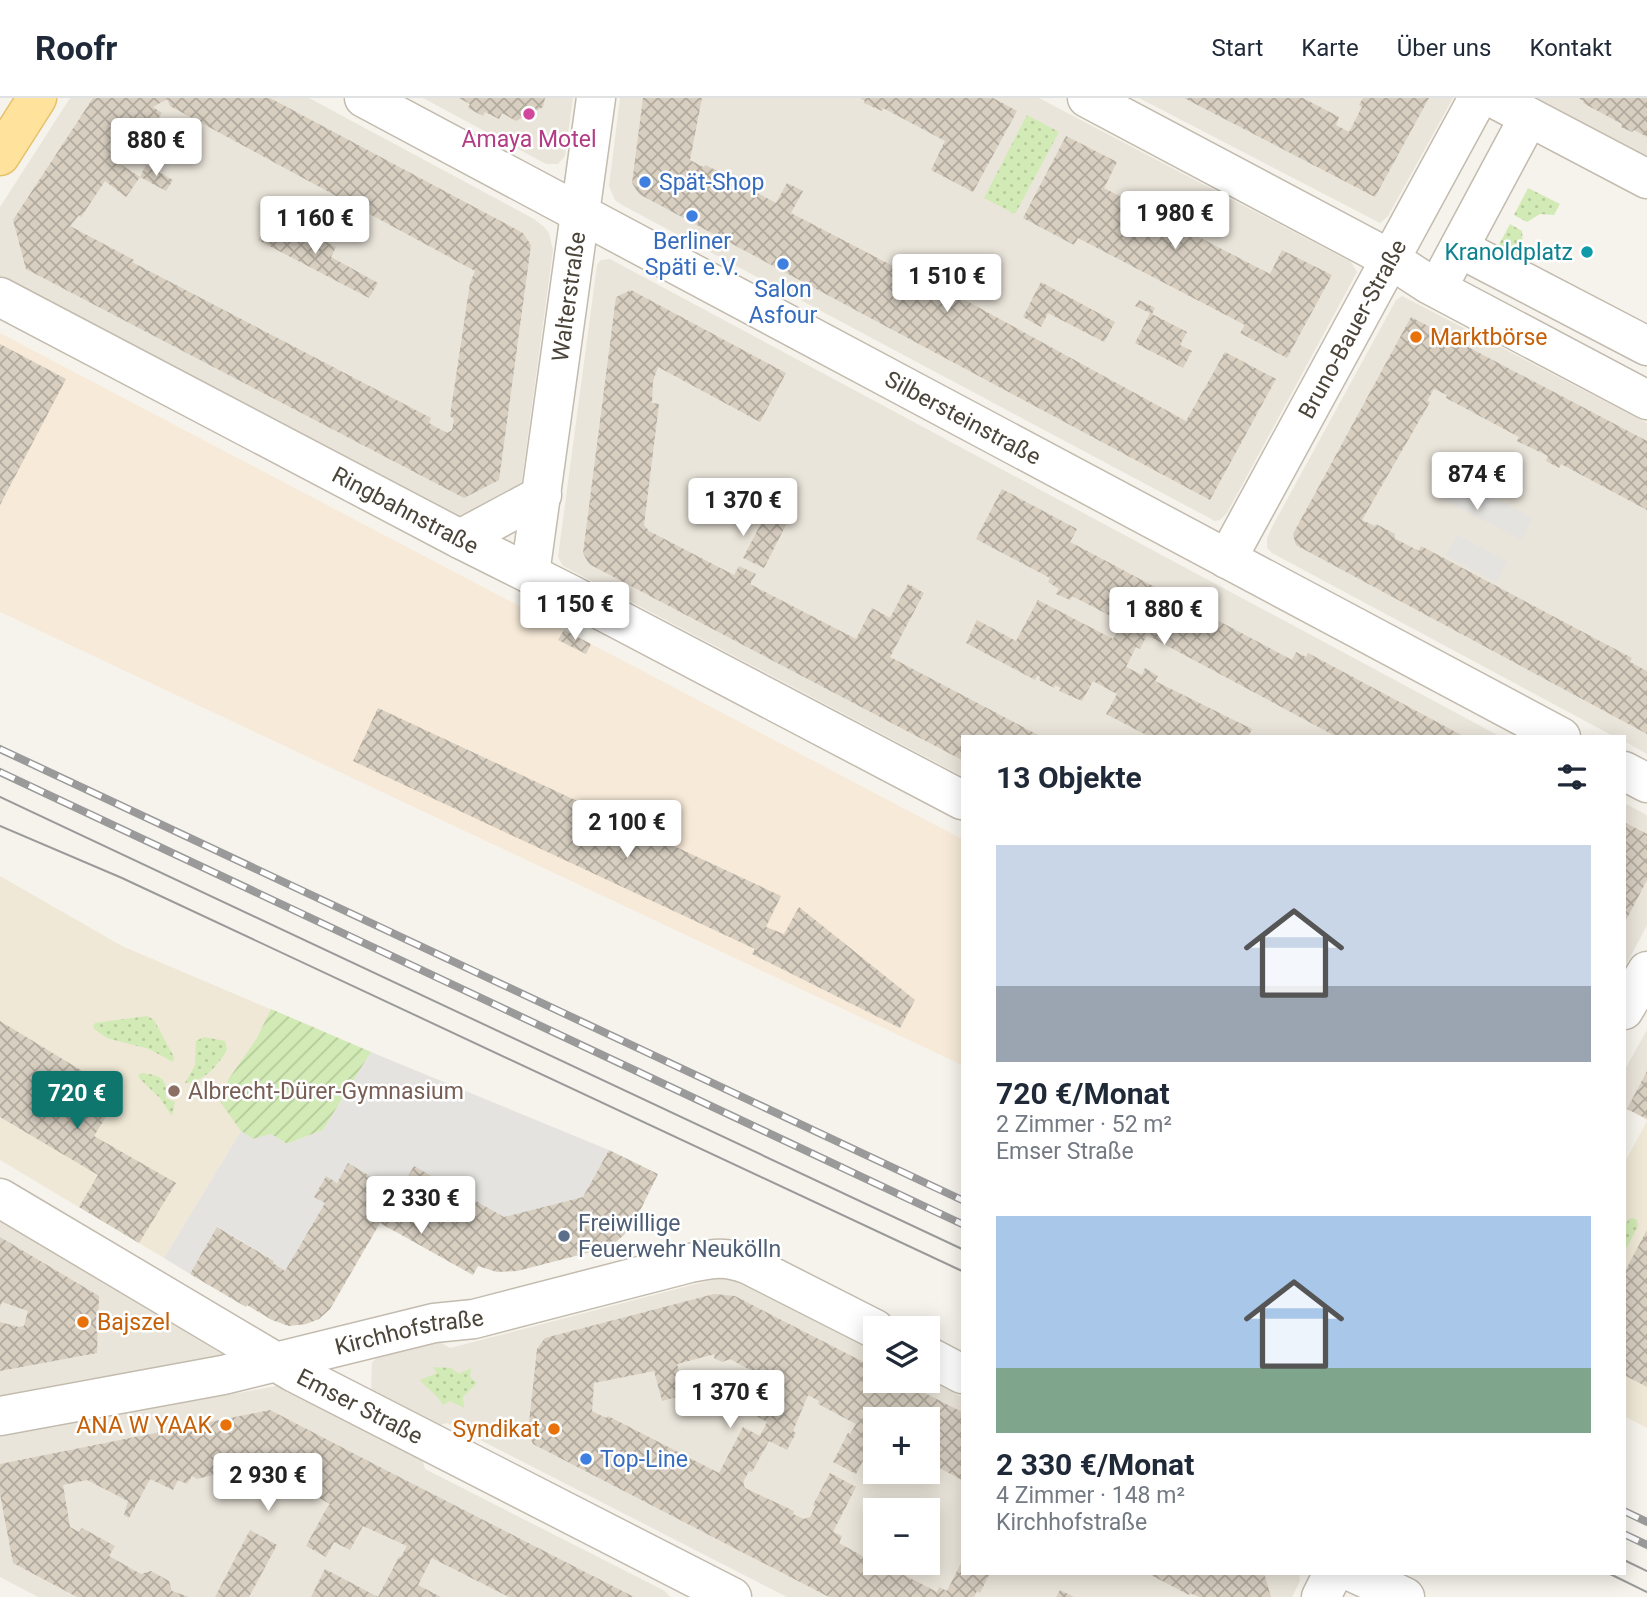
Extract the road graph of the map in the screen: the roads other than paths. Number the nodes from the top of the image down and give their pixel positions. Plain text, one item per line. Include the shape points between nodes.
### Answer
1 (37, 98) edge
2 (364, 98) edge
3 (596, 98) edge
4 (1087, 98) edge
5 (1478, 98) edge
6 (1493, 98) edge
7 (1529, 117) junction
8 (0, 156) edge
9 (1647, 179) edge
10 (580, 213) junction
11 (1459, 248) junction
12 (1390, 259) junction
13 (1437, 289) junction
14 (0, 297) edge
15 (1647, 346) edge
16 (1647, 400) edge
17 (542, 495) junction
18 (460, 540) junction
19 (1227, 559) junction
20 (530, 574) junction
21 (1557, 735) edge
22 (1626, 772) edge
23 (1647, 783) edge
24 (961, 799) edge
25 (1647, 971) edge
26 (1647, 1003) edge
27 (1626, 1008) edge
28 (1626, 1011) edge
29 (0, 1198) edge
30 (863, 1323) edge
31 (277, 1362) junction
32 (940, 1362) edge
33 (961, 1373) edge
34 (0, 1416) edge
35 (1332, 1575) edge
36 (1358, 1575) edge
37 (714, 1593) edge
38 (1321, 1597) edge
39 (1405, 1597) edge

1 - 8 main road
2 - 10 street, Silbersteinstraße
3 - 10 street, Walterstraße
4 - 12 street
5 - 12 street, Bruno-Bauer-Straße
6 - 7 street
7 - 9 street
7 - 11 street
10 - 17 street, Walterstraße
10 - 19 street, Silbersteinstraße
11 - 13 street
11 - 15 street
12 - 13 street
12 - 19 street, Bruno-Bauer-Straße
13 - 16 street
14 - 18 street, Ringbahnstraße
17 - 18 street
17 - 20 street, Walterstraße
18 - 20 street, Ringbahnstraße
19 - 21 street, Silbersteinstraße
20 - 24 street, Ringbahnstraße
22 - 23 street
25 - 27 street
26 - 28 street
29 - 31 street, Emser Straße
30 - 31 street, Kirchhofstraße via 734,1259 719,1257 474,1319 434,1323
31 - 34 street, Kirchhofstraße
31 - 37 street, Emser Straße
32 - 33 street
35 - 38 street
36 - 39 street

